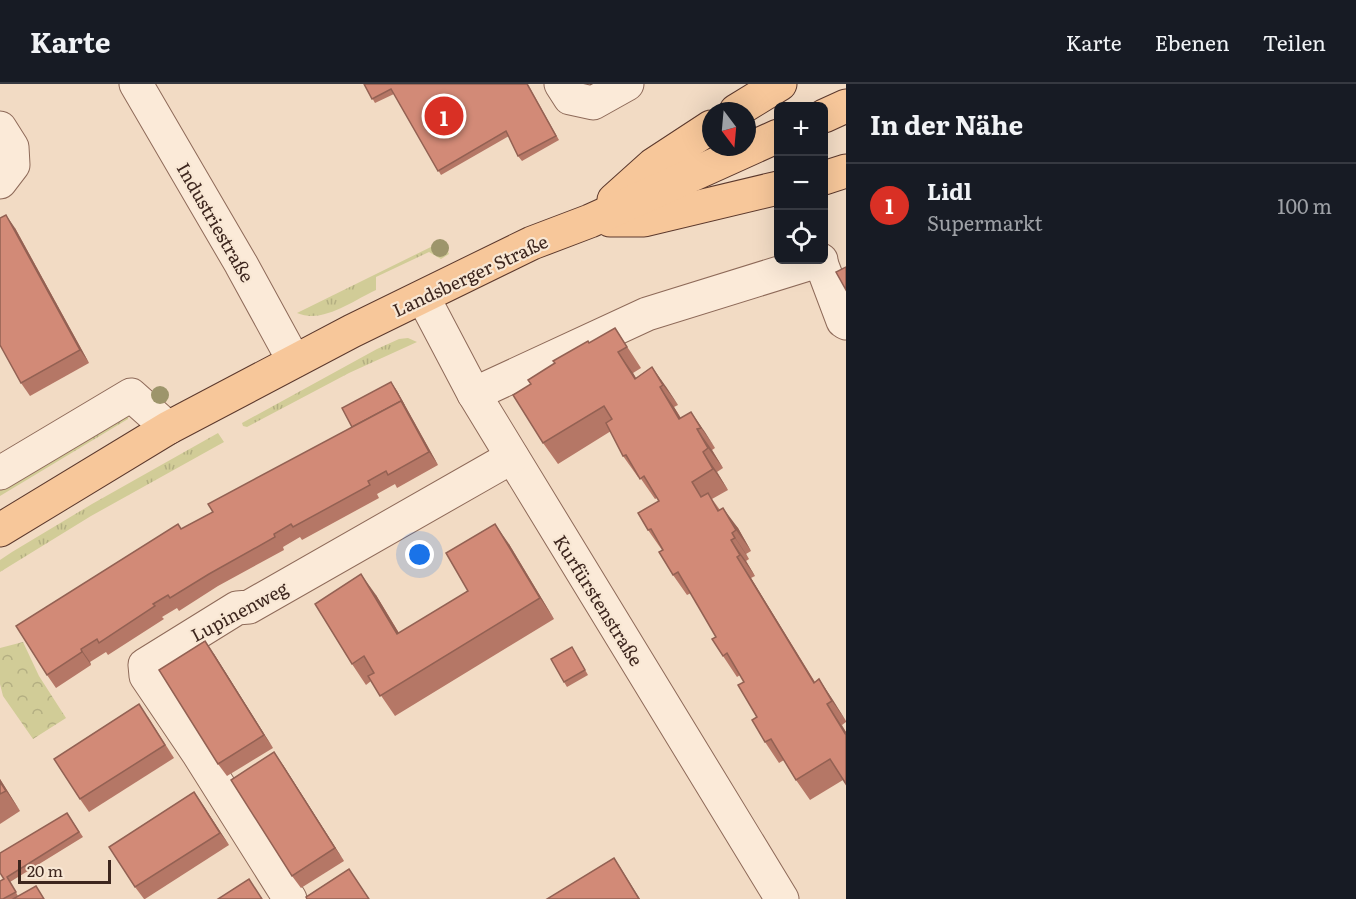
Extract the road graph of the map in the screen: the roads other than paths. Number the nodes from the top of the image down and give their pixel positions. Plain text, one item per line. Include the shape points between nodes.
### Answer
1 (136, 84) edge
2 (561, 84) edge
3 (627, 84) edge
4 (780, 84) edge
5 (751, 102) edge
6 (846, 106) edge
7 (828, 114) edge
8 (0, 128) edge
9 (702, 133) edge
10 (774, 138) edge
11 (846, 171) edge
12 (7, 173) edge
13 (828, 177) edge
14 (774, 189) edge
15 (590, 221) junction
16 (846, 251) edge
17 (828, 257) edge
18 (806, 264) edge
19 (824, 264) edge
20 (423, 297) junction
21 (846, 324) edge
22 (294, 361) junction
23 (474, 394) junction
24 (168, 428) junction
25 (512, 457) junction
26 (0, 473) edge
27 (0, 530) edge
28 (290, 899) edge
29 (782, 899) edge

1 - 22 street, Industriestraße
2 - 3 street via 570,98 593,103
4 - 5 main road
6 - 7 main road
8 - 12 street via 12,147
9 - 15 main road via 653,165
10 - 15 main road, Landsberger Straße
11 - 13 main road
14 - 15 main road via 644,220
15 - 20 main road, Landsberger Straße via 532,243
16 - 17 street
18 - 23 street via 647,314
19 - 21 street
20 - 22 main road, Landsberger Straße
20 - 23 street, Kurfürstenstraße
22 - 24 main road, Landsberger Straße
23 - 25 street, Kurfürstenstraße
24 - 26 street via 131,395
24 - 27 main road, Landsberger Straße
25 - 28 street, Lupinenweg via 249,608 237,608 145,665 146,676
25 - 29 street, Kurfürstenstraße

